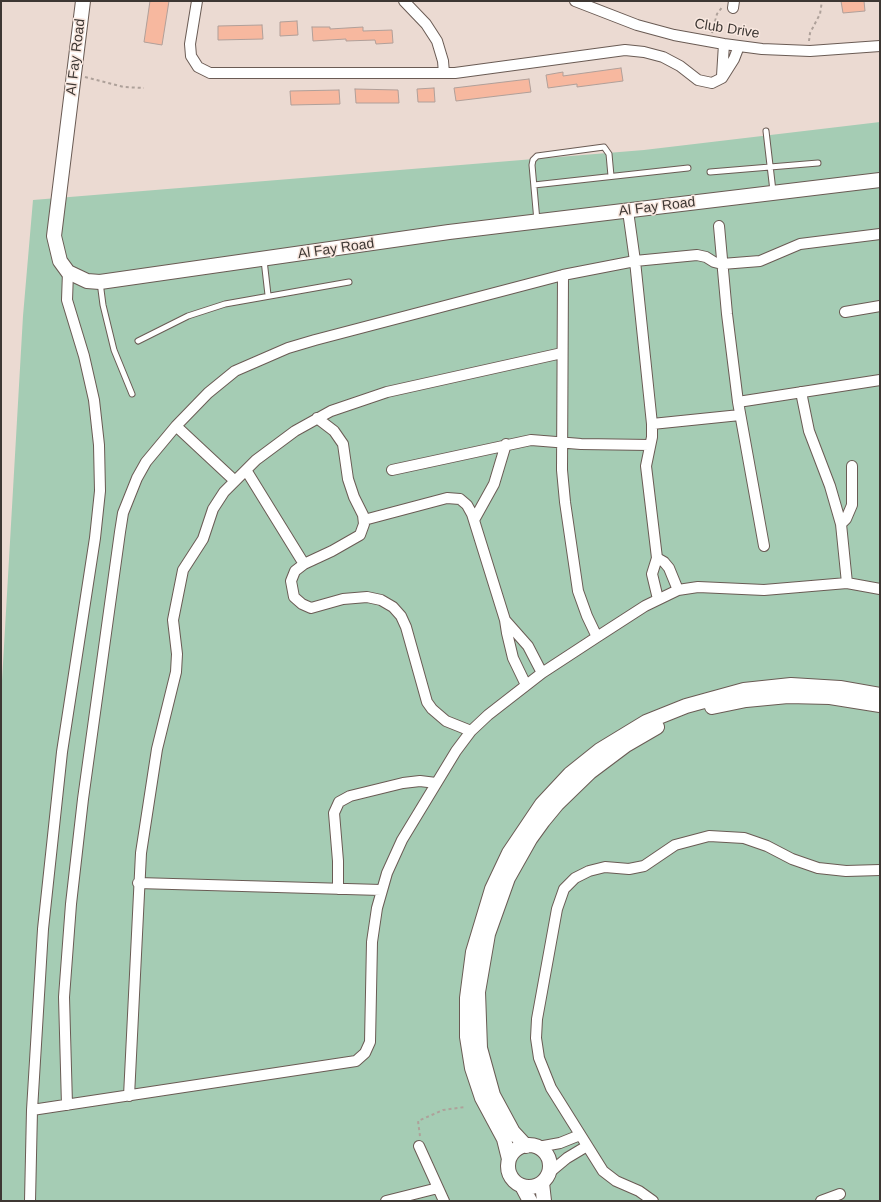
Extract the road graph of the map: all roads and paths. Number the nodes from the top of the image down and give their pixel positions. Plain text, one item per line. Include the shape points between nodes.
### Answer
1 (82, 1) edge
2 (197, 1) edge
3 (404, 1) edge
4 (575, 1) edge
5 (822, 1) edge
6 (734, 4) edge
7 (710, 42) junction
8 (724, 44) junction
9 (738, 46) junction
10 (880, 46) edge
11 (810, 51) junction
12 (444, 73) junction
13 (74, 75) junction
14 (722, 78) junction
15 (144, 88) dead end
16 (766, 130) dead end
17 (818, 163) dead end
18 (770, 167) junction
19 (688, 168) dead end
20 (710, 172) dead end
21 (611, 176) junction
22 (880, 180) edge
23 (534, 185) junction
24 (773, 193) junction
25 (628, 211) junction
26 (537, 222) junction
27 (719, 226) dead end
28 (880, 234) edge
29 (264, 259) junction
30 (635, 261) junction
31 (722, 264) junction
32 (68, 272) junction
33 (563, 275) junction
34 (100, 282) junction
35 (349, 282) dead end
36 (268, 295) junction
37 (880, 306) edge
38 (846, 312) dead end
39 (138, 341) dead end
40 (562, 353) junction
41 (880, 380) edge
42 (801, 392) junction
43 (132, 394) dead end
44 (738, 402) junction
45 (740, 415) junction
46 (316, 418) junction
47 (652, 424) junction
48 (176, 426) junction
49 (562, 443) junction
50 (506, 444) junction
51 (650, 445) junction
52 (852, 466) dead end
53 (246, 470) junction
54 (392, 470) dead end
55 (235, 481) junction
56 (364, 520) junction
57 (474, 520) junction
58 (841, 524) junction
59 (764, 546) dead end
60 (657, 558) junction
61 (304, 564) junction
62 (848, 583) junction
63 (880, 589) edge
64 (678, 590) junction
65 (658, 598) junction
66 (506, 620) junction
67 (596, 637) junction
68 (542, 673) junction
69 (526, 685) junction
70 (880, 695) edge
71 (880, 706) edge
72 (471, 731) junction
73 (436, 783) junction
74 (880, 870) edge
75 (138, 883) junction
76 (338, 889) junction
77 (381, 890) junction
78 (129, 1096) junction
79 (67, 1105) junction
80 (465, 1107) dead end
81 (32, 1110) junction
82 (580, 1135) junction
83 (419, 1146) joint
84 (532, 1146) junction
85 (587, 1146) junction
86 (509, 1159) junction
87 (546, 1178) junction
88 (522, 1186) junction
89 (438, 1188) junction
90 (840, 1194) dead end
91 (30, 1201) edge
92 (386, 1201) edge
93 (444, 1201) edge
94 (530, 1201) edge
95 (544, 1201) edge
96 (653, 1201) edge
97 (821, 1201) edge

1 - 13 street, Al Fay Road
2 - 12 street via 190,50 198,67 210,73
3 - 12 street via 426,24 437,41
4 - 7 street, Club Drive via 637,25
5 - 11 path via 820,14 810,33
6 - 7 path via 724,6 717,14
7 - 8 street, Club Drive
8 - 9 street, Club Drive
8 - 14 street
9 - 11 street, Club Drive
9 - 14 street via 734,59
10 - 11 street, Club Drive
12 - 14 street via 625,50 663,57 703,82 716,82
13 - 15 path via 124,87
13 - 32 street, Al Fay Road via 54,236 60,261
16 - 18 lane
17 - 18 lane
18 - 20 lane
18 - 24 lane
19 - 21 lane
21 - 23 lane
21 - 23 lane via 609,151 602,147 538,156 532,162
22 - 24 street, Al Fay Road
23 - 26 lane
24 - 25 street, Al Fay Road
25 - 26 street, Al Fay Road
25 - 30 street
26 - 29 street, Al Fay Road
27 - 31 street
28 - 31 street via 800,244 767,260
29 - 34 street, Al Fay Road
29 - 36 lane
30 - 31 street via 702,255
30 - 33 street
30 - 47 street
31 - 44 street
32 - 34 street, Al Fay Road via 87,281
32 - 81 street via 67,300 94,400 99,445 100,491 62,752 44,928
33 - 40 street
33 - 48 street via 281,351 235,371 221,381
34 - 43 lane via 110,335
35 - 36 lane
36 - 39 lane via 206,310 171,323
37 - 38 street
40 - 46 street via 386,392
40 - 49 street
41 - 42 street
42 - 44 street
42 - 58 street via 809,431
44 - 45 street
45 - 47 street
45 - 59 street
46 - 53 street via 275,445
46 - 56 street via 334,431 343,444 351,490
47 - 51 street
48 - 55 street
48 - 79 street via 146,462 137,478 129,496 120,532 70,904 64,997
49 - 50 street via 531,440
49 - 51 street
49 - 67 street via 565,502 573,564 582,605
50 - 54 street
50 - 57 street via 494,484
51 - 60 street via 646,466
52 - 58 street via 852,505
53 - 55 street
53 - 61 street
55 - 75 street via 213,509 202,539 180,578 172,620 177,654 176,672 150,784
56 - 57 street via 451,497 460,499 467,505
56 - 61 street via 360,534
57 - 66 street
58 - 62 street
60 - 64 street via 669,568
60 - 65 street via 652,574
61 - 72 street via 295,571 291,581 292,592 302,604 315,608 343,599 367,597 381,600 393,607 406,627 426,702 446,721
62 - 63 street
62 - 64 street via 764,590 698,587
64 - 65 street
65 - 67 street
66 - 68 street via 528,646
66 - 69 street via 509,646
67 - 68 street
68 - 69 street
69 - 72 street
70 - 86 street via 840,688 785,685 744,690 686,706 646,722 600,750 570,774 542,804 519,836 492,889 473,952 467,998 467,1037 472,1068 482,1098 504,1139
71 - 84 street via 830,697 774,697 724,704 685,716 646,733 608,758 573,788 543,821 519,858 501,897 486,941 478,992 479,1037 493,1095 509,1125
72 - 73 street
73 - 76 street via 403,783 350,796 340,802 334,813
73 - 77 street via 402,840
74 - 82 street via 846,871 818,868 756,842 721,835 675,845 644,866 629,869 605,867 589,871 569,884 564,889 558,909 537,1019 536,1038 546,1078
75 - 76 street
75 - 78 street
76 - 77 street
77 - 78 street via 372,942 370,1042 361,1058 351,1063
78 - 79 street
79 - 81 street
80 - 83 path via 443,1110 418,1121 420,1136 415,1138
81 - 91 street
82 - 84 street via 560,1144
82 - 85 street
83 - 89 street
84 - 86 street via 516,1150
84 - 87 street via 548,1158
85 - 87 street via 567,1158
85 - 96 street via 609,1176
86 - 88 street via 510,1176
87 - 88 street via 532,1187
87 - 95 street
88 - 94 street
89 - 92 street
89 - 93 street
90 - 97 street

